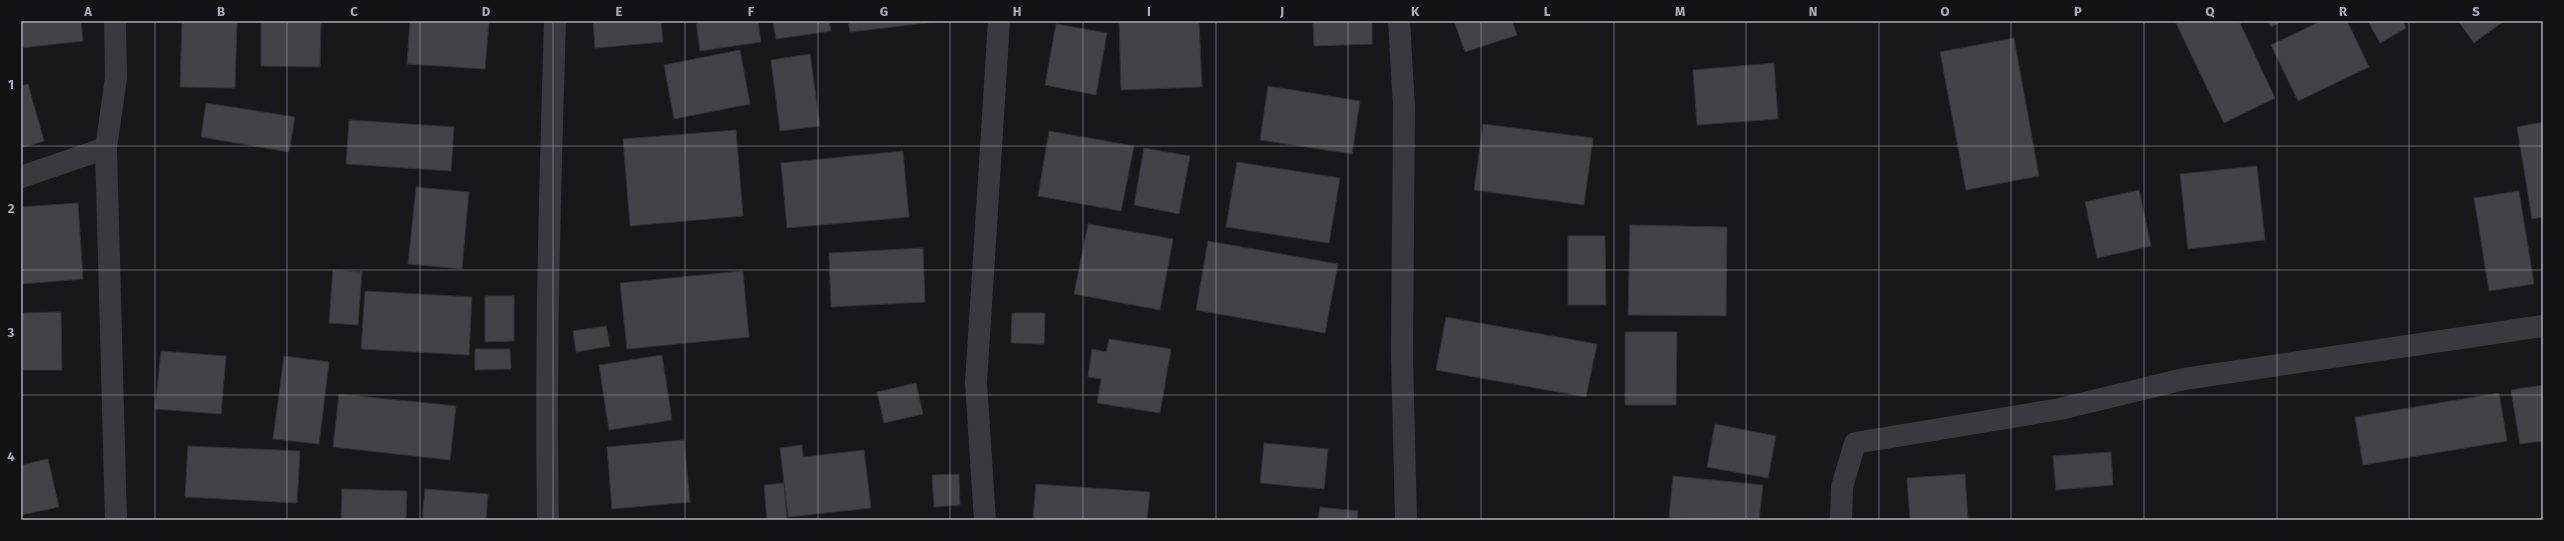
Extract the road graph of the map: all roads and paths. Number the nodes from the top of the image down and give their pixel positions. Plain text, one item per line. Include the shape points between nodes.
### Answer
1 (115, 21) edge
2 (555, 21) edge
3 (999, 21) edge
4 (1399, 21) edge
5 (106, 148) junction
6 (21, 177) edge
7 (2543, 326) edge
8 (116, 520) edge
9 (548, 520) edge
10 (986, 520) edge
11 (1406, 520) edge
12 (1841, 520) edge

1 - 5 street via 116,78
2 - 9 street via 548,253
3 - 10 street via 976,383
4 - 11 street via 1404,107 1402,355
5 - 6 street
5 - 8 street
7 - 12 street via 2184,379 2060,409 1855,443 1842,487

